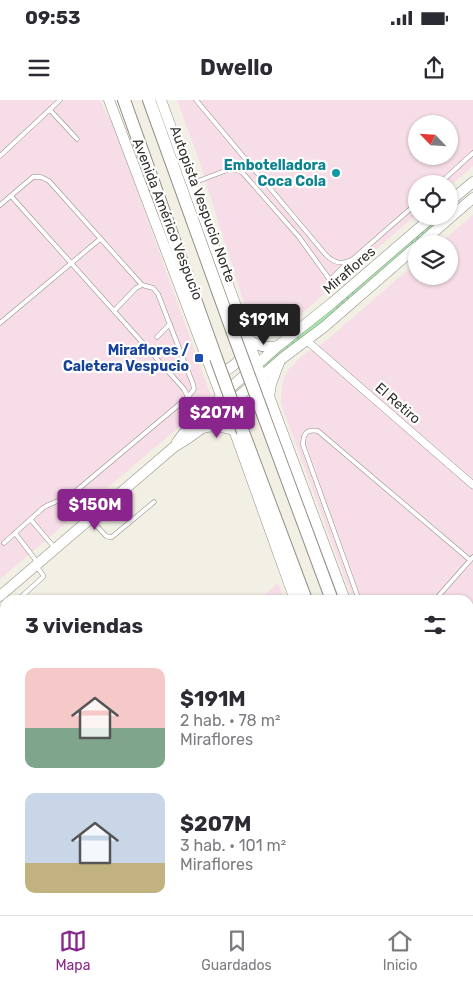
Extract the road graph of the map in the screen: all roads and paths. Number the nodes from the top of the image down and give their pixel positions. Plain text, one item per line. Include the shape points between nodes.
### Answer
1 (60, 100) edge
2 (109, 100) edge
3 (124, 100) edge
4 (149, 100) edge
5 (161, 100) edge
6 (196, 100) edge
7 (50, 110) junction
8 (77, 139) dead end
9 (473, 153) edge
10 (0, 156) edge
11 (449, 175) edge
12 (473, 182) edge
13 (192, 183) junction
14 (458, 194) edge
15 (11, 196) junction
16 (473, 198) edge
17 (0, 205) edge
18 (408, 211) edge
19 (423, 225) edge
20 (430, 235) edge
21 (100, 239) junction
22 (408, 254) edge
23 (72, 263) junction
24 (347, 263) junction
25 (142, 285) junction
26 (114, 311) junction
27 (0, 323) edge
28 (170, 324) junction
29 (157, 337) dead end
30 (242, 340) junction
31 (306, 340) junction
32 (278, 346) junction
33 (281, 360) junction
34 (257, 364) junction
35 (212, 374) junction
36 (262, 376) junction
37 (220, 397) junction
38 (270, 397) junction
39 (188, 398) junction
40 (226, 408) junction
41 (201, 429) junction
42 (238, 431) junction
43 (174, 447) junction
44 (473, 485) edge
45 (154, 502) dead end
46 (90, 518) junction
47 (32, 520) junction
48 (15, 534) junction
49 (4, 543) dead end
50 (55, 549) junction
51 (471, 558) edge
52 (37, 564) junction
53 (1, 595) edge
54 (23, 595) edge
55 (293, 595) edge
56 (304, 595) edge
57 (330, 595) edge
58 (343, 595) edge
59 (357, 595) edge
60 (439, 595) edge

1 - 7 lane
2 - 35 main road, Avenida Américo Vespucio
3 - 42 highway, bridge via 216,358
4 - 30 highway, Autopista Vespucio Norte
5 - 13 main road
6 - 24 lane via 326,255 334,262
7 - 8 lane
7 - 10 lane
9 - 11 lane
12 - 14 main road
13 - 24 lane via 230,170 242,172 299,237 330,280
13 - 30 main road
15 - 17 lane
15 - 21 lane via 33,177 41,176
15 - 23 lane
16 - 20 main road
18 - 24 lane
19 - 32 main road, Miraflores
21 - 23 lane
21 - 25 lane
22 - 31 main road, Miraflores
23 - 26 lane
23 - 27 lane
25 - 26 lane
25 - 28 lane via 158,294
26 - 39 lane via 184,389
28 - 29 lane
28 - 39 lane via 193,384 194,389
30 - 32 main road via 262,347
30 - 34 main road
30 - 35 main road via 245,350 239,359 224,371
30 - 57 highway, Autopista Vespucio Norte, bridge via 263,414
31 - 33 main road, Miraflores
31 - 44 street, El Retiro
32 - 34 main road, Miraflores
33 - 36 main road, Miraflores
33 - 38 main road via 271,384
34 - 36 main road
34 - 37 main road, Miraflores
35 - 37 main road, Avenida Américo Vespucio
36 - 38 main road
36 - 40 main road, Miraflores
37 - 40 main road, Avenida Américo Vespucio
37 - 43 main road, Miraflores
38 - 42 main road via 262,398 241,413 236,420
38 - 58 main road
39 - 47 lane via 70,496 48,505
40 - 41 main road, Miraflores
40 - 42 main road, Avenida Américo Vespucio
41 - 42 main road via 218,426
41 - 43 main road, Miraflores
42 - 55 main road, Avenida Américo Vespucio
42 - 56 highway
43 - 46 main road, Miraflores
45 - 46 lane via 112,537 108,538
46 - 50 main road, Miraflores
47 - 48 lane
47 - 50 lane
48 - 49 lane
48 - 52 lane
50 - 52 main road, Miraflores
51 - 59 lane via 318,431 312,430 303,437 303,445
51 - 60 lane
52 - 53 main road, Miraflores
52 - 54 lane via 43,577

